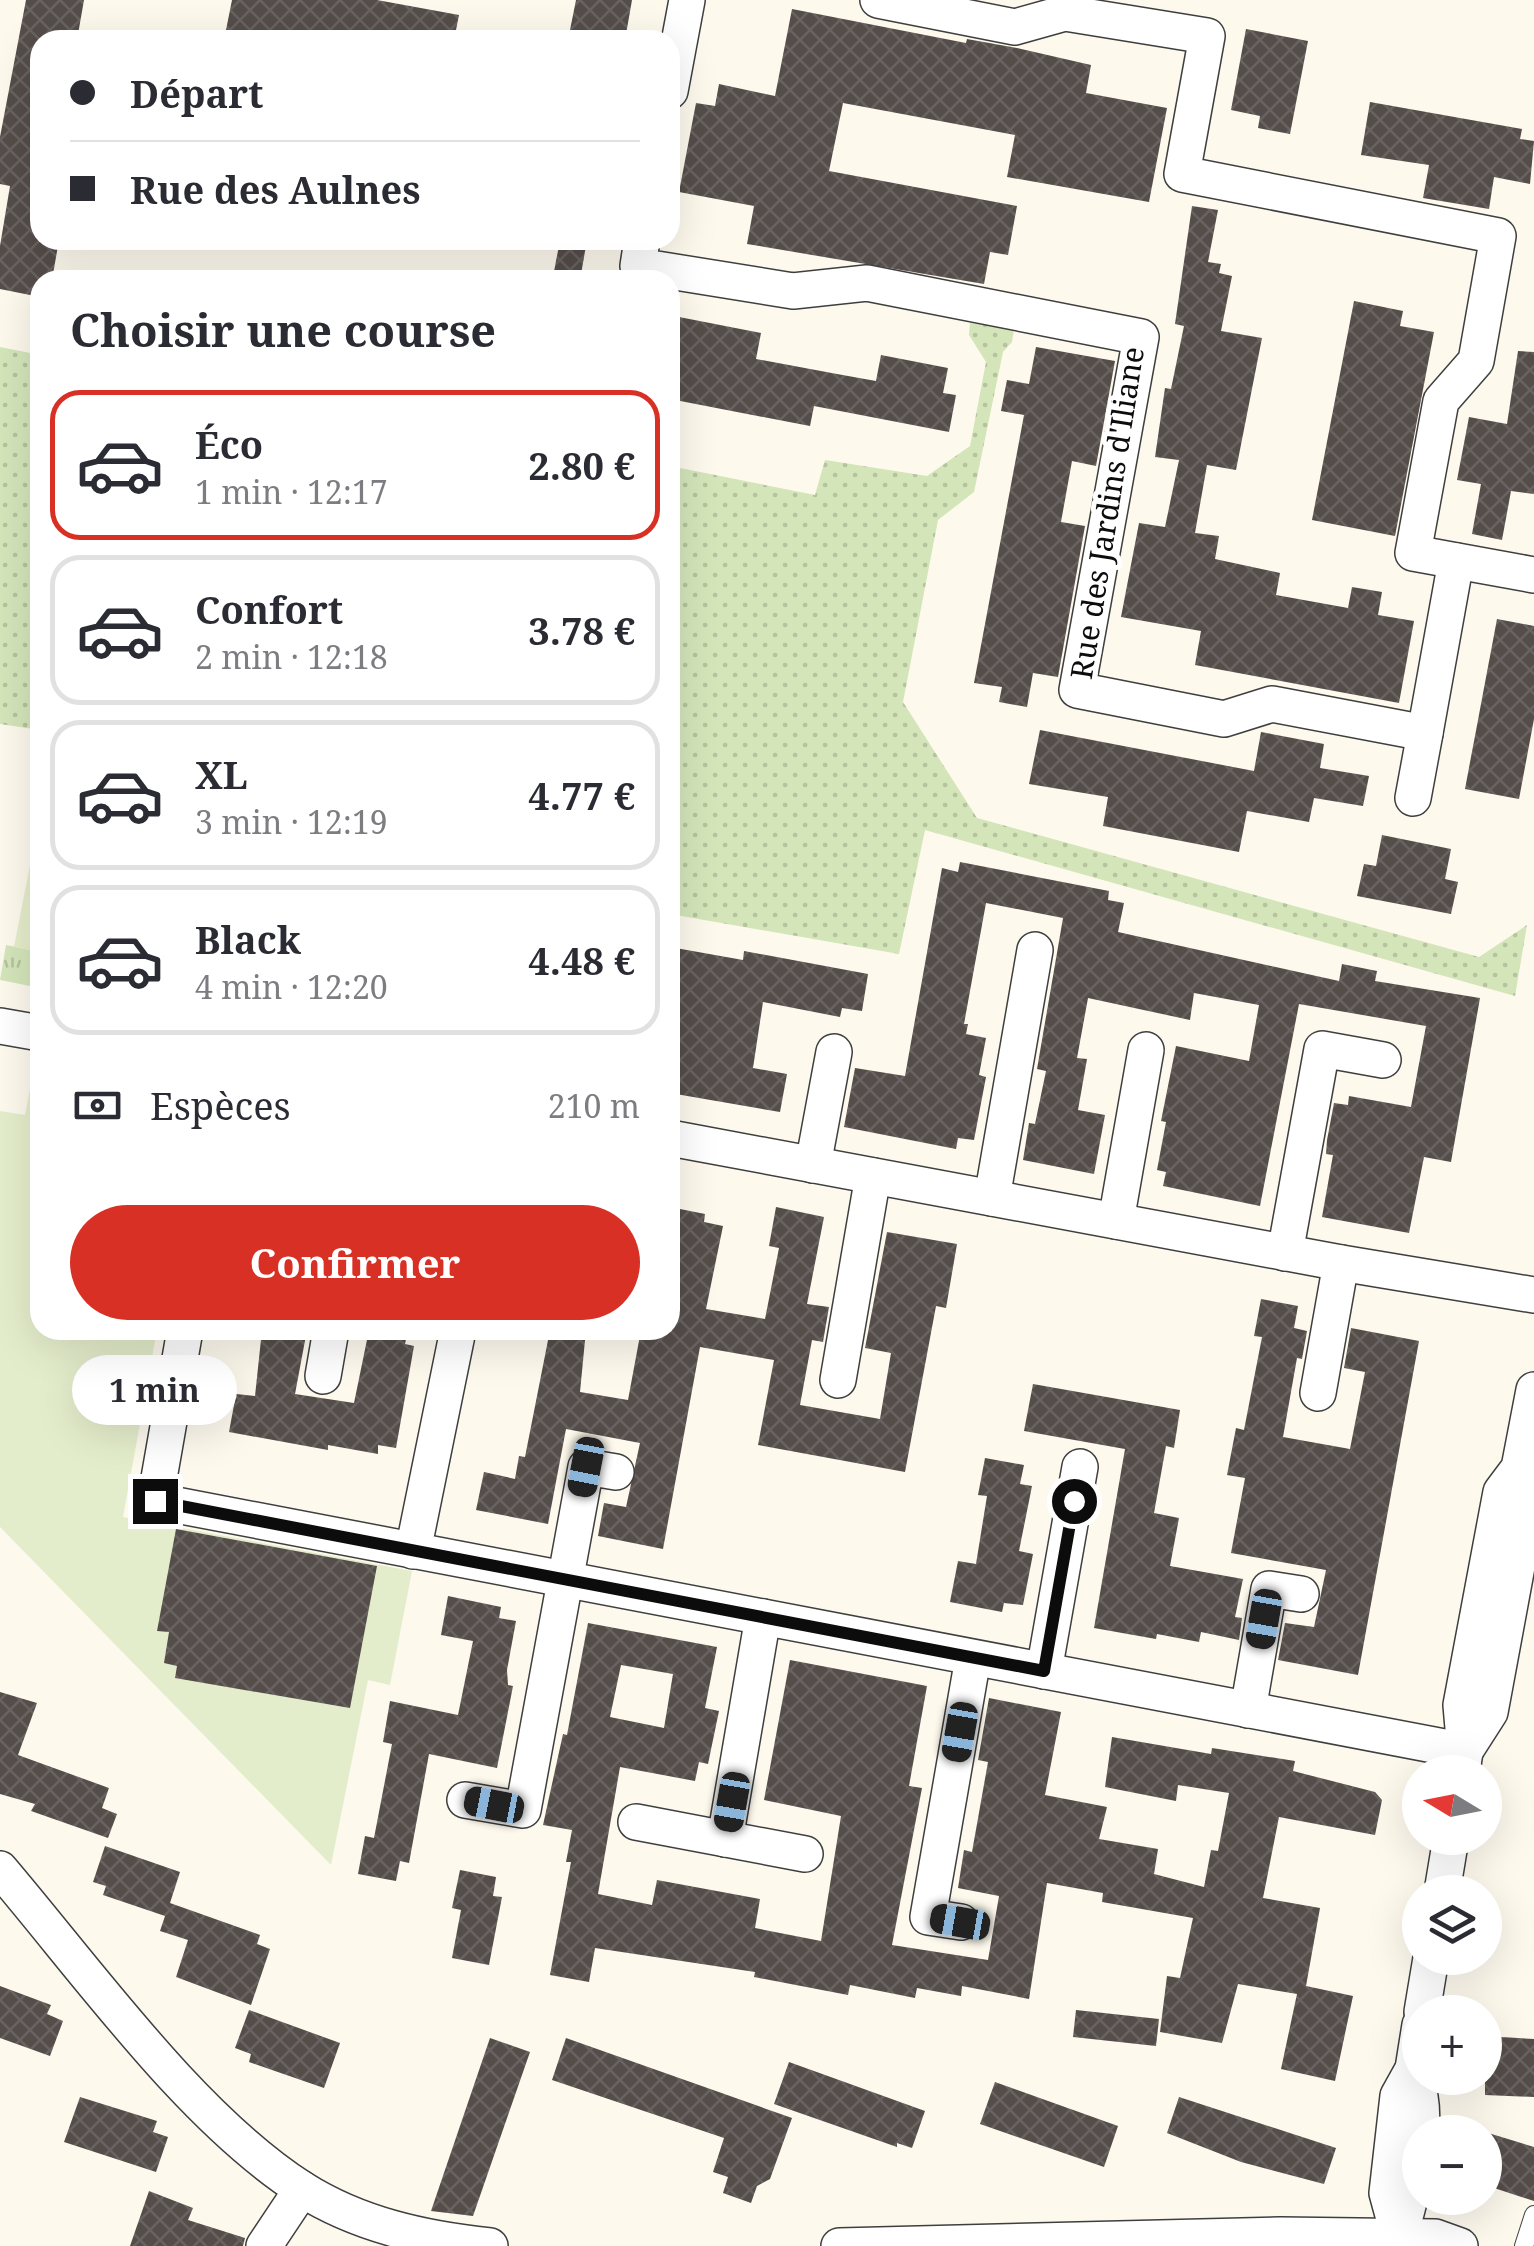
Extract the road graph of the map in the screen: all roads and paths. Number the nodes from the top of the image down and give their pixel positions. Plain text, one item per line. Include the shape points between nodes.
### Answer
1 (687, 0) edge
2 (883, 1) edge
3 (680, 37) edge
4 (640, 250) edge
5 (663, 270) edge
6 (680, 273) edge
7 (1456, 561) junction
8 (1534, 576) edge
9 (1424, 733) junction
10 (1413, 798) dead end
11 (1036, 950) dead end
12 (0, 1026) edge
13 (30, 1031) edge
14 (1146, 1050) dead end
15 (834, 1052) dead end
16 (1383, 1060) dead end
17 (680, 1140) edge
18 (812, 1164) junction
19 (873, 1176) junction
20 (992, 1198) junction
21 (1116, 1221) junction
22 (1285, 1252) junction
23 (1342, 1263) junction
24 (1534, 1295) edge
25 (183, 1340) edge
26 (329, 1340) edge
27 (456, 1340) edge
28 (323, 1376) dead end
29 (838, 1380) dead end
30 (1534, 1390) edge
31 (1318, 1394) dead end
32 (1080, 1467) dead end
33 (1527, 1469) edge
34 (616, 1472) dead end
35 (413, 1551) junction
36 (565, 1580) junction
37 (1301, 1594) dead end
38 (764, 1618) junction
39 (973, 1658) junction
40 (1044, 1671) junction
41 (1248, 1710) junction
42 (1435, 1755) edge
43 (1464, 1755) edge
44 (465, 1800) dead end
45 (636, 1822) dead end
46 (725, 1839) junction
47 (805, 1854) dead end
48 (0, 1869) edge
49 (960, 1922) dead end
50 (1402, 2089) edge
51 (302, 2189) junction
52 (1534, 2216) edge
53 (1278, 2240) edge
54 (1399, 2242) edge
55 (264, 2246) edge
56 (490, 2246) edge
57 (839, 2246) edge
58 (854, 2246) edge
59 (1460, 2246) edge
60 (1524, 2246) edge

1 - 3 street
2 - 7 street via 1016,27 1064,13 1207,36 1182,174 1498,236 1476,361 1441,401 1413,554
4 - 5 street, Rue des Jardins d'Iliane via 638,266
6 - 9 street, Rue des Jardins d'Iliane via 793,291 867,283 1141,337 1077,690 1224,719 1272,704
7 - 8 street
7 - 9 street
9 - 10 street
11 - 20 street
12 - 13 street
14 - 21 street
15 - 18 street
16 - 22 street via 1322,1049
17 - 18 street
18 - 19 street
19 - 20 street
19 - 29 street
20 - 21 street
21 - 22 street
22 - 23 street
23 - 24 street
23 - 31 street
25 - 35 street via 155,1501
26 - 28 street
27 - 35 street
30 - 33 street
32 - 40 street
33 - 43 street via 1501,1492 1462,1706
34 - 36 street via 586,1467
35 - 36 street
36 - 38 street
36 - 44 street via 524,1810
37 - 41 street via 1269,1589
38 - 39 street
38 - 46 street
39 - 40 street
39 - 49 street via 928,1917
40 - 41 street
41 - 42 street
45 - 46 street
46 - 47 street
48 - 51 street via 209,2114
50 - 54 street via 1387,2193
51 - 55 street
51 - 56 street via 362,2219 429,2240
52 - 60 lane
53 - 54 street
53 - 58 street
54 - 59 street via 1435,2237
57 - 58 street

